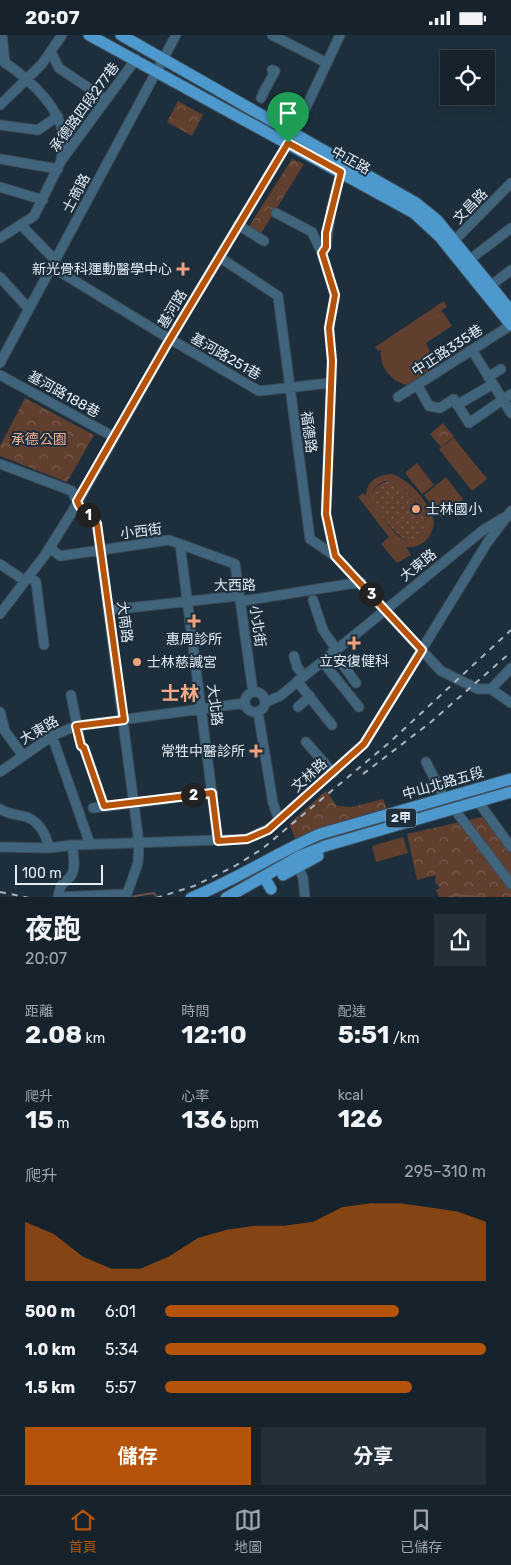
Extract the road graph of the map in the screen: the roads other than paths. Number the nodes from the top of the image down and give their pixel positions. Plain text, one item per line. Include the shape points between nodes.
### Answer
1 (2, 35) edge
2 (62, 35) edge
3 (89, 35) edge
4 (121, 35) edge
5 (176, 35) edge
6 (272, 35) edge
7 (340, 35) edge
8 (51, 52) junction
9 (136, 59) junction
10 (3, 61) edge
11 (327, 63) junction
12 (159, 65) junction
13 (272, 70) dead end
14 (26, 81) junction
15 (260, 98) dead end
16 (105, 99) junction
17 (0, 105) edge
18 (58, 116) junction
19 (0, 125) edge
20 (291, 138) junction
21 (0, 159) edge
22 (59, 165) junction
23 (341, 172) junction
24 (511, 183) edge
25 (0, 187) edge
26 (43, 200) junction
27 (276, 213) dead end
28 (22, 225) junction
29 (238, 225) junction
30 (511, 228) edge
31 (0, 237) edge
32 (264, 241) dead end
33 (451, 244) junction
34 (322, 253) junction
35 (219, 257) junction
36 (469, 260) junction
37 (54, 263) junction
38 (511, 270) edge
39 (0, 277) edge
40 (490, 286) junction
41 (29, 309) junction
42 (510, 310) edge
43 (511, 325) edge
44 (170, 339) junction
45 (472, 351) junction
46 (0, 363) edge
47 (501, 369) dead end
48 (0, 375) edge
49 (490, 381) junction
50 (330, 383) junction
51 (418, 386) junction
52 (290, 388) junction
53 (511, 394) edge
54 (398, 397) dead end
55 (502, 400) junction
56 (457, 405) junction
57 (511, 413) edge
58 (114, 437) junction
59 (0, 464) edge
60 (77, 501) junction
61 (508, 514) edge
62 (180, 544) junction
63 (50, 549) junction
64 (102, 550) junction
65 (335, 556) junction
66 (0, 564) edge
67 (236, 564) joint
68 (27, 578) junction
69 (361, 582) junction
70 (311, 595) junction
71 (240, 598) junction
72 (188, 602) junction
73 (385, 609) junction
74 (110, 610) junction
75 (0, 614) edge
76 (44, 645) dead end
77 (335, 650) junction
78 (422, 650) junction
79 (294, 656) dead end
80 (322, 661) junction
81 (511, 668) edge
82 (301, 678) junction
83 (356, 683) dead end
84 (491, 689) junction
85 (253, 692) junction
86 (71, 695) dead end
87 (310, 696) junction
88 (266, 702) junction
89 (245, 703) junction
90 (511, 703) edge
91 (298, 707) dead end
92 (359, 707) dead end
93 (202, 710) junction
94 (0, 712) edge
95 (258, 712) junction
96 (124, 720) junction
97 (332, 725) dead end
98 (76, 726) junction
99 (52, 736) junction
100 (306, 742) dead end
101 (23, 756) junction
102 (426, 762) dead end
103 (0, 772) edge
104 (332, 773) junction
105 (511, 779) edge
106 (511, 786) edge
107 (492, 788) junction
108 (511, 792) edge
109 (212, 793) junction
110 (445, 799) junction
111 (511, 799) edge
112 (134, 802) junction
113 (104, 806) junction
114 (482, 807) junction
115 (93, 808) dead end
116 (0, 809) edge
117 (458, 814) junction
118 (279, 820) junction
119 (218, 841) junction
120 (138, 843) junction
121 (90, 844) junction
122 (72, 845) junction
123 (0, 847) edge
124 (511, 847) edge
125 (49, 848) junction
126 (295, 856) junction
127 (268, 883) junction
128 (511, 884) edge
129 (58, 897) edge
130 (191, 897) edge
131 (212, 897) edge
132 (226, 897) edge
133 (242, 897) edge
134 (305, 897) edge

1 - 10 street
2 - 8 street
3 - 9 main road, 中正路
4 - 12 main road, 中正路
5 - 12 street, 士商路
6 - 11 street
7 - 11 street, 基河路
8 - 14 street
8 - 16 street via 59,68
9 - 12 main road, 中正路
9 - 16 street, 承德路四段277巷
10 - 14 street
11 - 20 street, 基河路
12 - 20 main road, 中正路
12 - 37 street, 士商路
13 - 15 street via 275,71
14 - 17 street
14 - 18 street
16 - 22 street, 承德路四段277巷
18 - 19 street via 38,130
18 - 22 street via 64,137
20 - 23 main road, 中正路
20 - 29 street, 基河路
20 - 33 main road, 中正路 via 416,203 437,220
21 - 22 street
22 - 26 street, 承德路四段277巷
23 - 33 main road, 中正路 via 414,213
23 - 34 street via 326,233 326,247
24 - 33 street, 文昌路
25 - 26 street
26 - 28 street, 承德路四段277巷 via 34,217
27 - 34 street via 312,233
28 - 31 street, 承德路四段277巷
28 - 37 street, 基河路251巷
29 - 32 street
29 - 35 street, 基河路
30 - 36 street
33 - 36 main road, 中正路
33 - 43 main road, 中正路
34 - 50 street via 335,295 329,328
35 - 44 street, 基河路
35 - 52 street, 福德路 via 278,296
36 - 40 main road, 中正路
37 - 41 street, 士商路
37 - 44 street, 基河路251巷
38 - 40 street
39 - 41 street
40 - 42 main road, 中正路
41 - 46 street, 士商路
43 - 45 street, 中正路335巷
44 - 52 street, 基河路251巷 via 259,391
44 - 58 street, 基河路
45 - 49 street
45 - 51 street, 中正路335巷
47 - 49 street
48 - 58 street, 基河路188巷
49 - 55 street
49 - 56 street
50 - 52 street, 基河路251巷
50 - 65 street via 326,514
51 - 54 street, 中正路335巷
51 - 56 street via 429,406 440,408 454,399
52 - 65 street, 福德路 via 310,539
53 - 55 street
55 - 56 street via 469,423
55 - 57 street
58 - 60 street, 基河路
59 - 60 street, 大南路 via 72,491
60 - 63 street, 基河路
60 - 64 street, 大南路 via 81,511 97,524
61 - 73 street, 大東路
61 - 78 street, 文林路
62 - 64 street, 小西街 via 169,540
62 - 67 street, 小西街
62 - 72 street, 大北路
63 - 64 street, 小西街 via 60,555
63 - 68 street, 基河路
64 - 74 street, 大南路
65 - 69 street, 福德路
66 - 68 street
67 - 71 street, 小北街
68 - 75 street, 基河路
68 - 76 street via 36,582
69 - 70 street, 大西路
69 - 73 street, 福德路
70 - 71 street, 大西路 via 243,601
70 - 77 street via 323,630
71 - 72 street, 大西路
71 - 85 street, 小北街
72 - 74 street, 大西路
72 - 93 street, 大北路
73 - 77 street, 大東路
73 - 78 street, 福德路
74 - 96 street, 大南路
77 - 80 street, 大東路
77 - 83 street
78 - 84 street, 福德路 via 441,671 478,689
78 - 104 street, 文林路 via 371,735
79 - 82 street
80 - 82 street, 大東路
80 - 92 street
81 - 84 street
82 - 87 street
82 - 88 street, 大東路 via 280,696
84 - 90 street
85 - 88 street via 262,694
85 - 89 street
86 - 98 street
87 - 91 street
87 - 97 street
88 - 95 street via 263,710
89 - 93 street, 大東路
89 - 95 street via 249,710
93 - 96 street, 大東路
93 - 109 street, 大北路
94 - 101 street via 5,731
95 - 118 street via 273,803
96 - 98 street, 大東路
96 - 112 street, 大南路
98 - 99 street, 大東路
98 - 113 street
99 - 101 street, 大東路
99 - 121 street
100 - 104 street
101 - 103 street, 大東路
102 - 110 street
104 - 118 street, 文林路
105 - 107 main road, 中山北路五段
106 - 107 main road, 中山北路五段 / 2甲
107 - 110 main road, 中山北路五段
107 - 126 main road, 中山北路五段 / 2甲 via 322,840
108 - 126 main road, 中山北路五段 / 2甲
109 - 112 street
109 - 119 street, 大北路
110 - 126 main road, 中山北路五段 via 320,834
111 - 114 main road, 中山北路五段
112 - 113 street
112 - 120 street, 大南路
113 - 115 street
114 - 117 main road, 中山北路五段
114 - 124 street
116 - 125 street via 12,815 25,816 40,826 46,834
117 - 126 main road, 中山北路五段 via 326,852
117 - 128 street
118 - 119 street, 文林路 via 255,837
119 - 120 street, 文林路
120 - 121 street, 文林路
120 - 129 street, 大南路 via 138,863 127,894
121 - 122 street, 文林路
122 - 125 street, 文林路
122 - 129 street via 74,871 63,881
123 - 125 street, 文林路
126 - 127 main road, 中山北路五段 / 2甲
126 - 130 main road, 中山北路五段
126 - 131 main road, 中山北路五段 / 2甲
126 - 134 street
127 - 132 main road, 中山北路五段 / 2甲
127 - 133 main road, 中山北路五段

